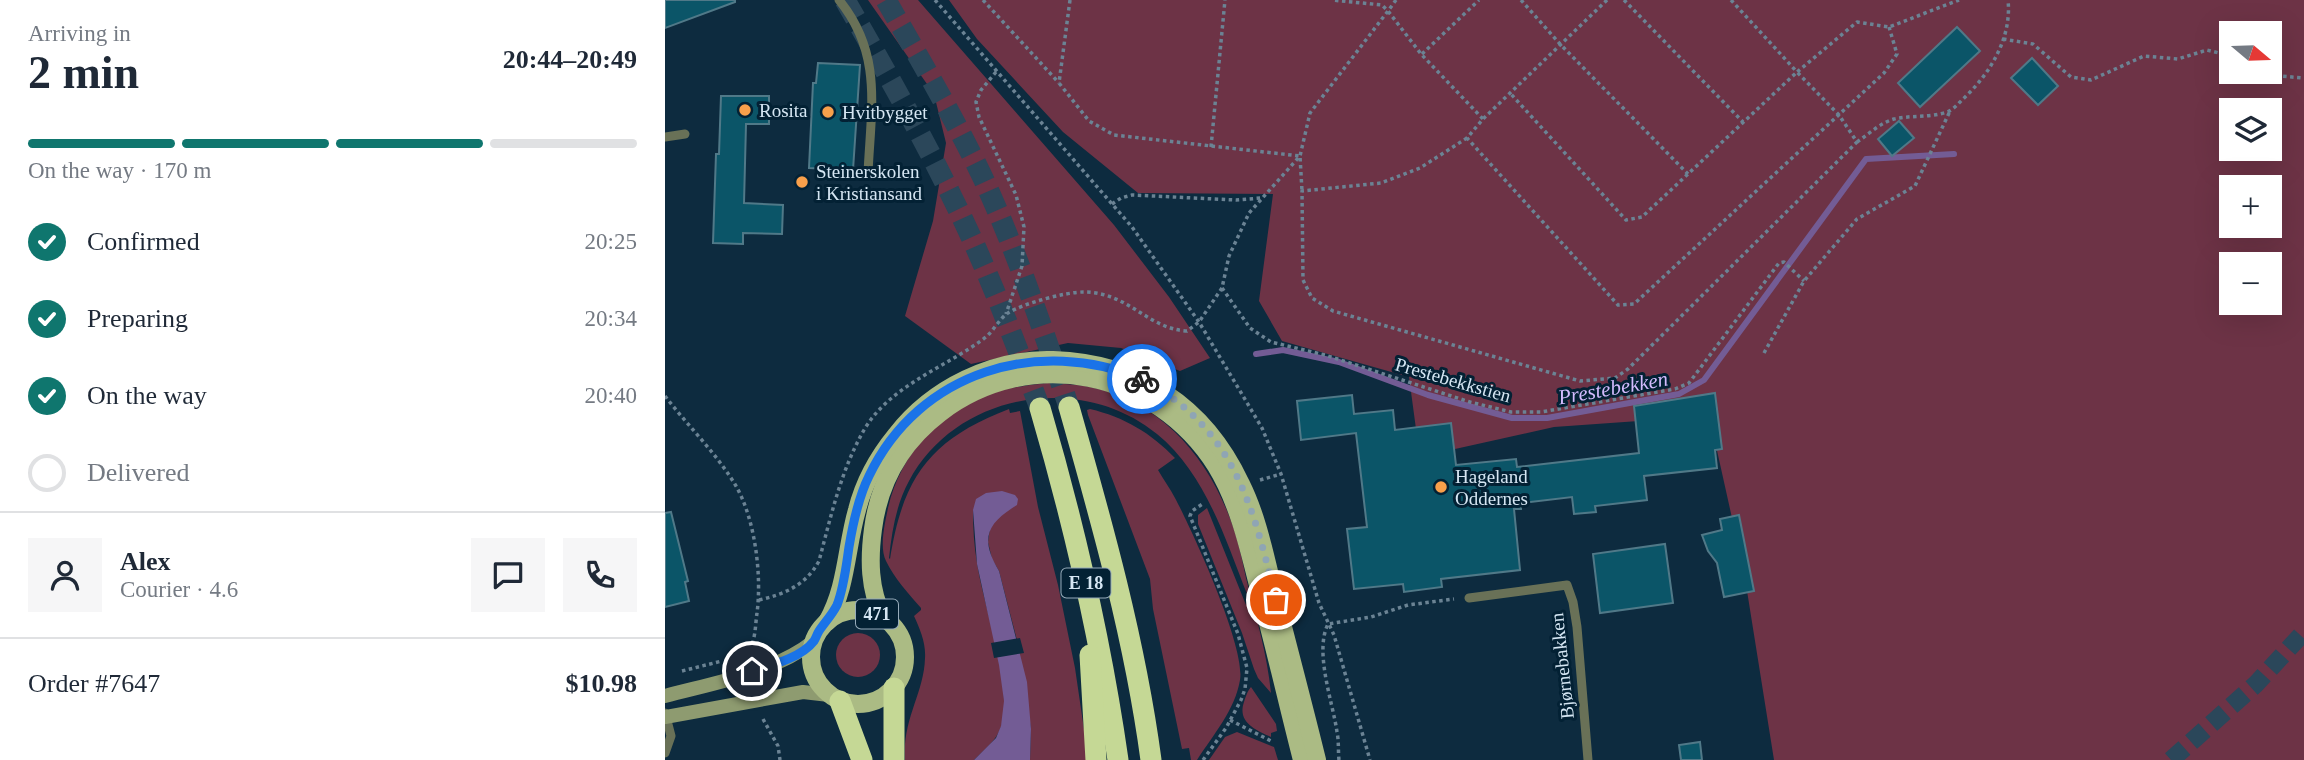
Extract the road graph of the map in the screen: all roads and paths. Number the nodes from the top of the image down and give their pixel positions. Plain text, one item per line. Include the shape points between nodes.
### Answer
1 (839, 0) edge
2 (935, 0) edge
3 (983, 0) edge
4 (1070, 0) edge
5 (1225, 0) edge
6 (1332, 0) edge
7 (1395, 0) edge
8 (1479, 0) edge
9 (1521, 0) edge
10 (1607, 0) edge
11 (1624, 0) edge
12 (1731, 0) edge
13 (1959, 0) edge
14 (2008, 0) edge
15 (1388, 11) junction
16 (1889, 27) junction
17 (2003, 39) junction
18 (1560, 44) junction
19 (2219, 53) edge
20 (1421, 54) junction
21 (997, 72) junction
22 (1797, 72) junction
23 (2282, 76) edge
24 (2304, 78) edge
25 (1059, 83) junction
26 (1510, 93) junction
27 (1950, 111) junction
28 (1839, 115) junction
29 (1483, 119) junction
30 (1743, 122) junction
31 (685, 134) dead end
32 (665, 137) edge
33 (1467, 138) junction
34 (1857, 142) junction
35 (1211, 147) junction
36 (1300, 156) junction
37 (868, 173) dead end
38 (1688, 174) junction
39 (1302, 191) junction
40 (1261, 198) junction
41 (1112, 204) junction
42 (1804, 281) junction
43 (1222, 288) junction
44 (1006, 314) dead end
45 (1199, 322) junction
46 (1764, 353) dead end
47 (665, 396) edge
48 (1069, 407) tunnel mouth
49 (1040, 408) tunnel mouth
50 (1281, 474) junction
51 (1258, 481) dead end
52 (1204, 503) dead end
53 (1469, 598) joint
54 (1090, 601) junction
55 (883, 617) junction
56 (827, 622) junction
57 (1328, 624) junction
58 (814, 641) junction
59 (736, 657) dead end
60 (724, 660) dead end
61 (1324, 662) junction
62 (1315, 664) dead end
63 (676, 673) dead end
64 (894, 688) junction
65 (665, 696) edge
66 (835, 698) junction
67 (665, 715) edge
68 (763, 719) dead end
69 (1230, 720) junction
70 (1273, 741) dead end
71 (665, 753) edge
72 (780, 760) edge
73 (862, 760) edge
74 (894, 760) edge
75 (1096, 760) edge
76 (1118, 760) edge
77 (1151, 760) edge
78 (1203, 760) edge
79 (1302, 760) edge
80 (1317, 760) edge
81 (1339, 760) edge
82 (1370, 760) edge
83 (1588, 760) edge

1 - 37 lane via 863,38 872,77
2 - 21 path
3 - 25 path
4 - 25 path
5 - 35 path
6 - 15 path via 1382,5
7 - 15 path
8 - 20 path
9 - 18 path
10 - 18 path
11 - 30 path
12 - 22 path
13 - 16 path
14 - 17 path
15 - 20 path
15 - 36 path via 1310,113
16 - 22 path via 1857,22
16 - 28 path via 1898,54
17 - 19 path via 2033,44 2071,77 2091,80 2144,56 2178,59 2207,50
17 - 27 path via 1979,84
18 - 26 path
18 - 38 path
20 - 29 path
21 - 41 path
21 - 44 path via 976,103 1021,212 1022,266
22 - 28 path
22 - 30 path
23 - 24 path
25 - 35 path via 1089,121 1114,135
26 - 29 path
26 - 38 path via 1626,220 1642,218
27 - 34 path via 1896,118
27 - 42 path via 1915,186 1857,219
28 - 33 path via 1634,304 1618,305
28 - 34 path
29 - 33 path
30 - 38 path
31 - 32 lane
33 - 39 path via 1420,168 1381,183
34 - 39 path via 1615,378 1580,381 1333,311 1311,298 1303,281
35 - 36 path
36 - 39 path
36 - 40 path
40 - 41 path via 1132,195
40 - 43 path via 1237,238
41 - 45 path
42 - 43 path, Prestebekkstien via 1784,262 1779,263 1689,383 1541,412 1511,412 1470,402 1271,342 1250,328
42 - 46 path
43 - 45 path
45 - 50 path via 1262,428
47 - 59 path via 735,485 744,506 758,560 758,600 753,645 748,653
48 - 77 highway, E 18 via 1125,621
49 - 54 highway, E 18
50 - 51 path
50 - 57 path
52 - 69 path via 1190,516 1238,634 1247,668 1245,689
53 - 57 path via 1408,605
53 - 83 lane, Bjørnebakken via 1567,585 1577,627
54 - 75 highway, E 18
54 - 76 highway, E 18
55 - 56 main road, 471 via 848,611
55 - 64 main road, 471 via 898,631 905,650 904,670
55 - 79 main road, 471 via 871,577 875,514 891,470 918,432 955,402 1006,380 1043,374 1105,381 1149,400 1175,418 1197,440 1223,479 1246,538
56 - 58 main road, 471
56 - 80 main road, 471 via 840,594 857,509 869,477 908,422 947,390 1003,366 1043,360 1102,365 1171,396 1197,418 1228,458 1264,550
57 - 61 path
57 - 82 path
58 - 65 main road via 769,666
58 - 66 main road via 813,671 822,688
60 - 63 path
61 - 62 path
61 - 81 path
64 - 66 main road via 873,702 856,705
64 - 74 highway
66 - 67 main road via 803,692
66 - 73 highway
67 - 71 lane via 671,736
68 - 72 path via 778,746
69 - 70 path
69 - 78 path

